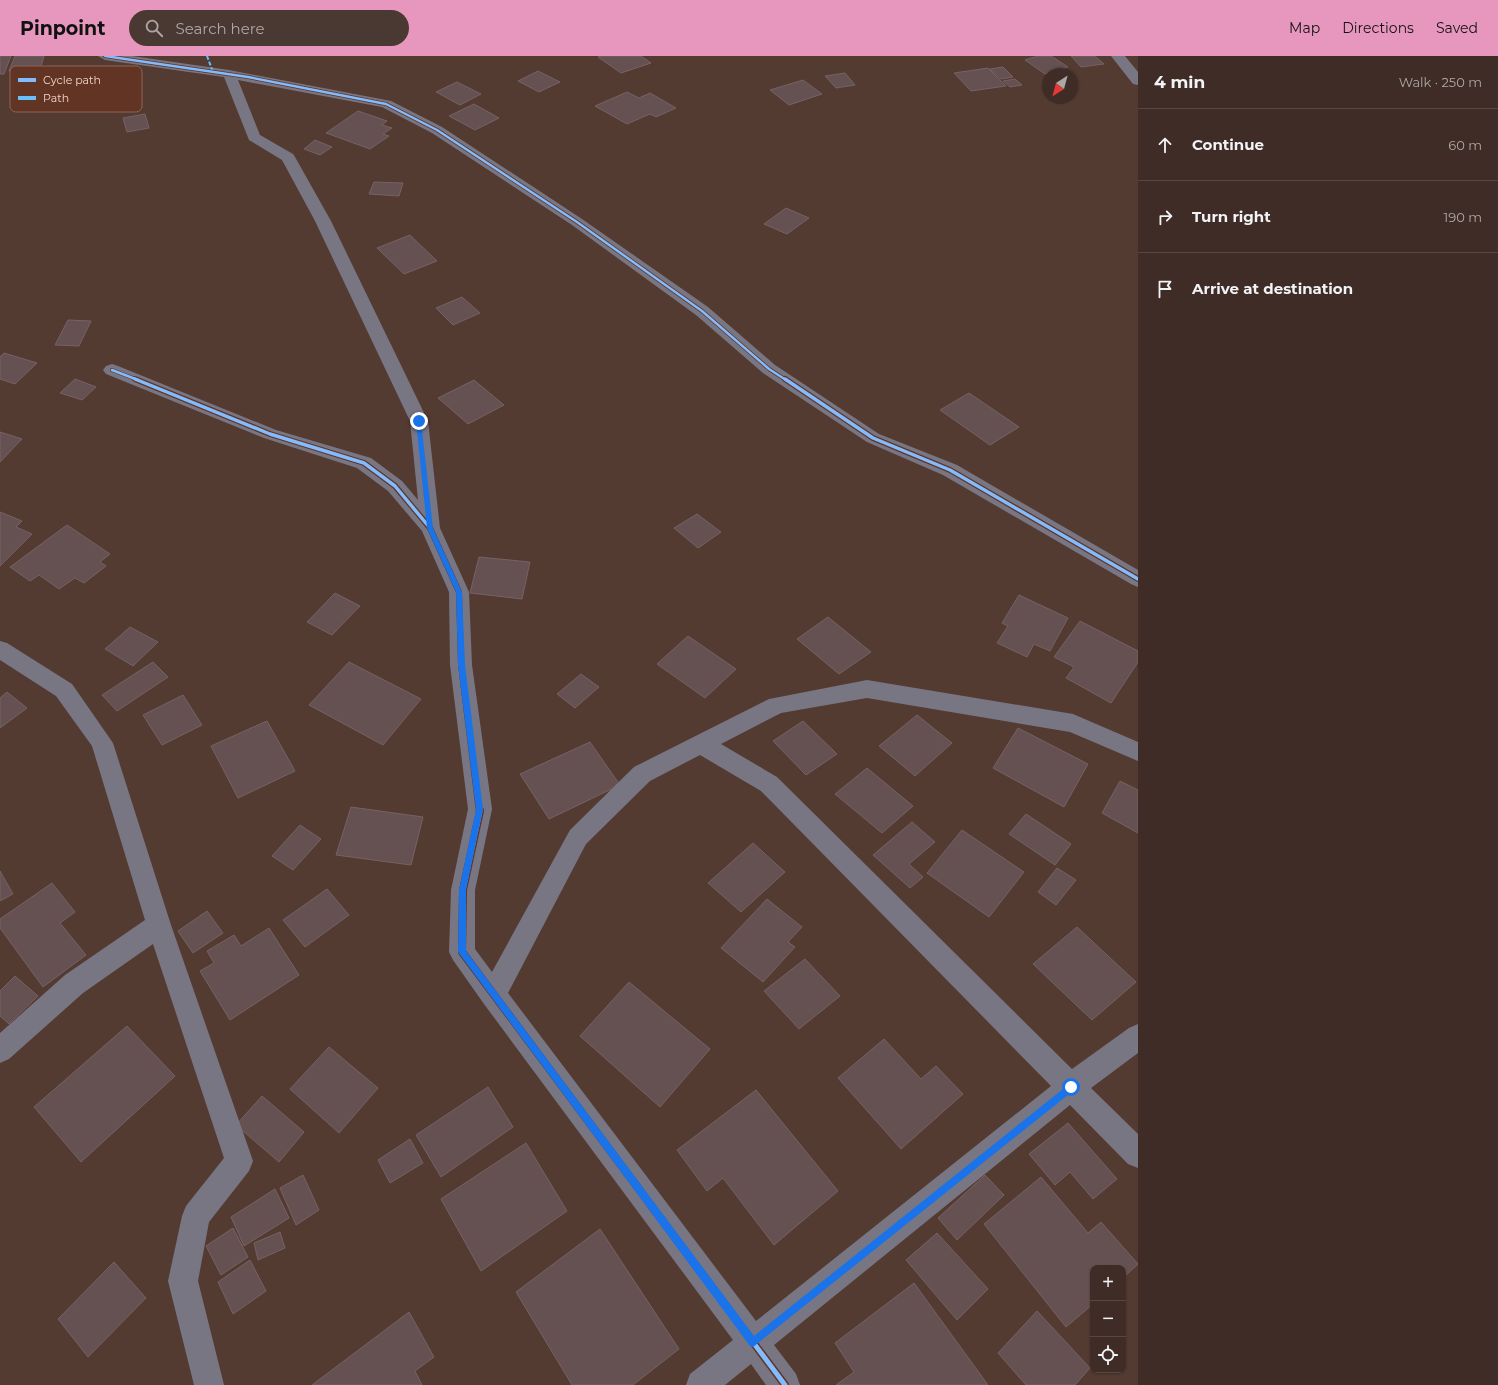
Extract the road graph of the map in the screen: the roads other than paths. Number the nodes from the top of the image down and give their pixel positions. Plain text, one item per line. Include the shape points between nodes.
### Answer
1 (105, 56) edge
2 (1118, 56) edge
3 (228, 74) junction
4 (1138, 81) edge
5 (112, 370) dead end
6 (430, 528) junction
7 (1138, 579) edge
8 (0, 649) edge
9 (701, 744) junction
10 (1138, 752) edge
11 (158, 925) junction
12 (493, 995) junction
13 (1138, 1037) edge
14 (0, 1050) edge
15 (1071, 1087) junction
16 (1138, 1154) edge
17 (753, 1342) junction
18 (209, 1385) edge
19 (700, 1385) edge
20 (785, 1385) edge

1 - 3 street
2 - 4 street
3 - 6 street via 254,137 288,157 323,221 419,421
3 - 7 street via 386,104 437,130 577,222 702,310 769,369 873,438 950,470
5 - 6 street via 270,434 364,463 395,486
6 - 12 street via 459,592 462,665 480,809 462,890 462,952
8 - 11 street via 64,690 102,744
9 - 10 street via 777,705 867,688 1073,723
9 - 12 street via 642,774 578,837
9 - 15 street via 769,784
11 - 14 street via 74,984
11 - 18 street via 239,1161 196,1216 183,1281
12 - 17 street
13 - 15 street
15 - 16 street
15 - 17 street
17 - 19 street
17 - 20 street

